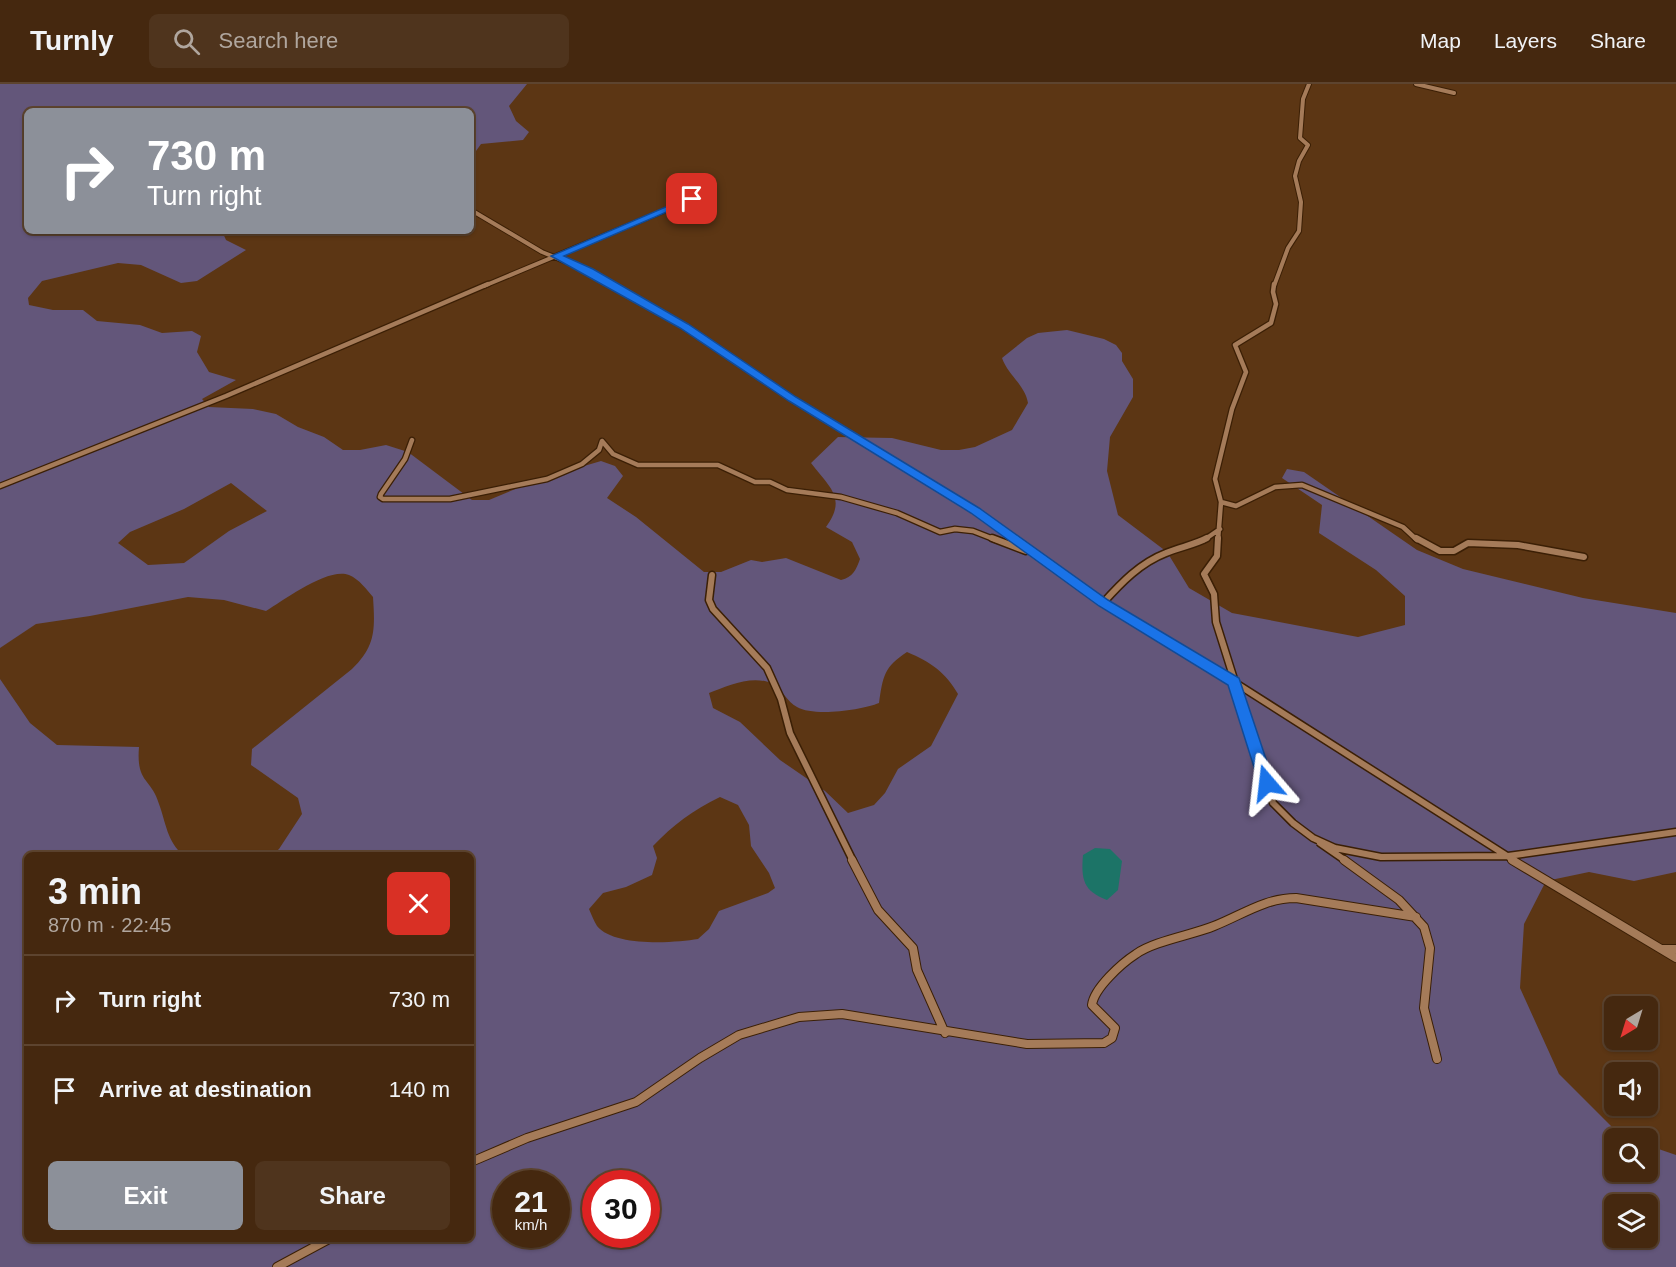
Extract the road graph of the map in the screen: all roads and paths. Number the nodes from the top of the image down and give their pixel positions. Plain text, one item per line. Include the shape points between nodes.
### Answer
1 (1309, 84) edge
2 (1416, 84) edge
3 (1454, 93) dead end
4 (692, 199) dead end
5 (474, 212) edge
6 (556, 256) junction
7 (412, 440) dead end
8 (0, 486) edge
9 (1221, 502) junction
10 (1221, 529) junction
11 (1035, 554) junction
12 (1584, 557) dead end
13 (712, 575) dead end
14 (1103, 603) junction
15 (1234, 682) junction
16 (1676, 832) edge
17 (1314, 839) junction
18 (1509, 856) junction
19 (1416, 917) junction
20 (1661, 949) junction
21 (1676, 949) edge
22 (1676, 958) edge
23 (945, 1032) junction
24 (1437, 1059) dead end
25 (474, 1161) edge
26 (323, 1242) edge
27 (277, 1267) edge

1 - 9 street via 1303,99 1300,138 1308,145 1295,176 1301,202 1299,231 1274,285 1276,304 1271,323 1234,345 1246,372 1220,452 1215,479
2 - 3 street
4 - 6 street
5 - 6 street via 542,252
6 - 8 street via 226,396
6 - 11 street via 684,326 793,399 975,511
7 - 11 street via 405,459 381,494 382,499 450,499 547,479 582,464 602,441 613,454 638,465 718,465 755,482 841,497 897,513 940,531 973,531
9 - 10 street
9 - 12 street via 1236,506 1264,488 1286,483 1302,485 1402,527 1421,543 1440,551 1454,551 1468,543 1518,545
10 - 14 street via 1208,539 1148,560
10 - 15 street via 1217,556 1204,574 1214,594 1216,622
11 - 14 street
13 - 23 street via 709,600 713,609 767,668 808,773 878,910 914,948 916,970
14 - 15 street
15 - 17 street via 1273,803 1288,821
15 - 18 street
16 - 18 street
17 - 18 street via 1375,858
17 - 19 street via 1372,879
18 - 20 street
19 - 23 street via 1282,898 1138,952 1124,963 1093,998 1092,1005 1115,1028 1112,1038 1104,1043 1027,1044
19 - 24 street via 1429,938 1430,960 1423,998
20 - 21 street
20 - 22 street
23 - 25 street via 842,1014 767,1024 700,1058 636,1102 527,1138
26 - 27 street

